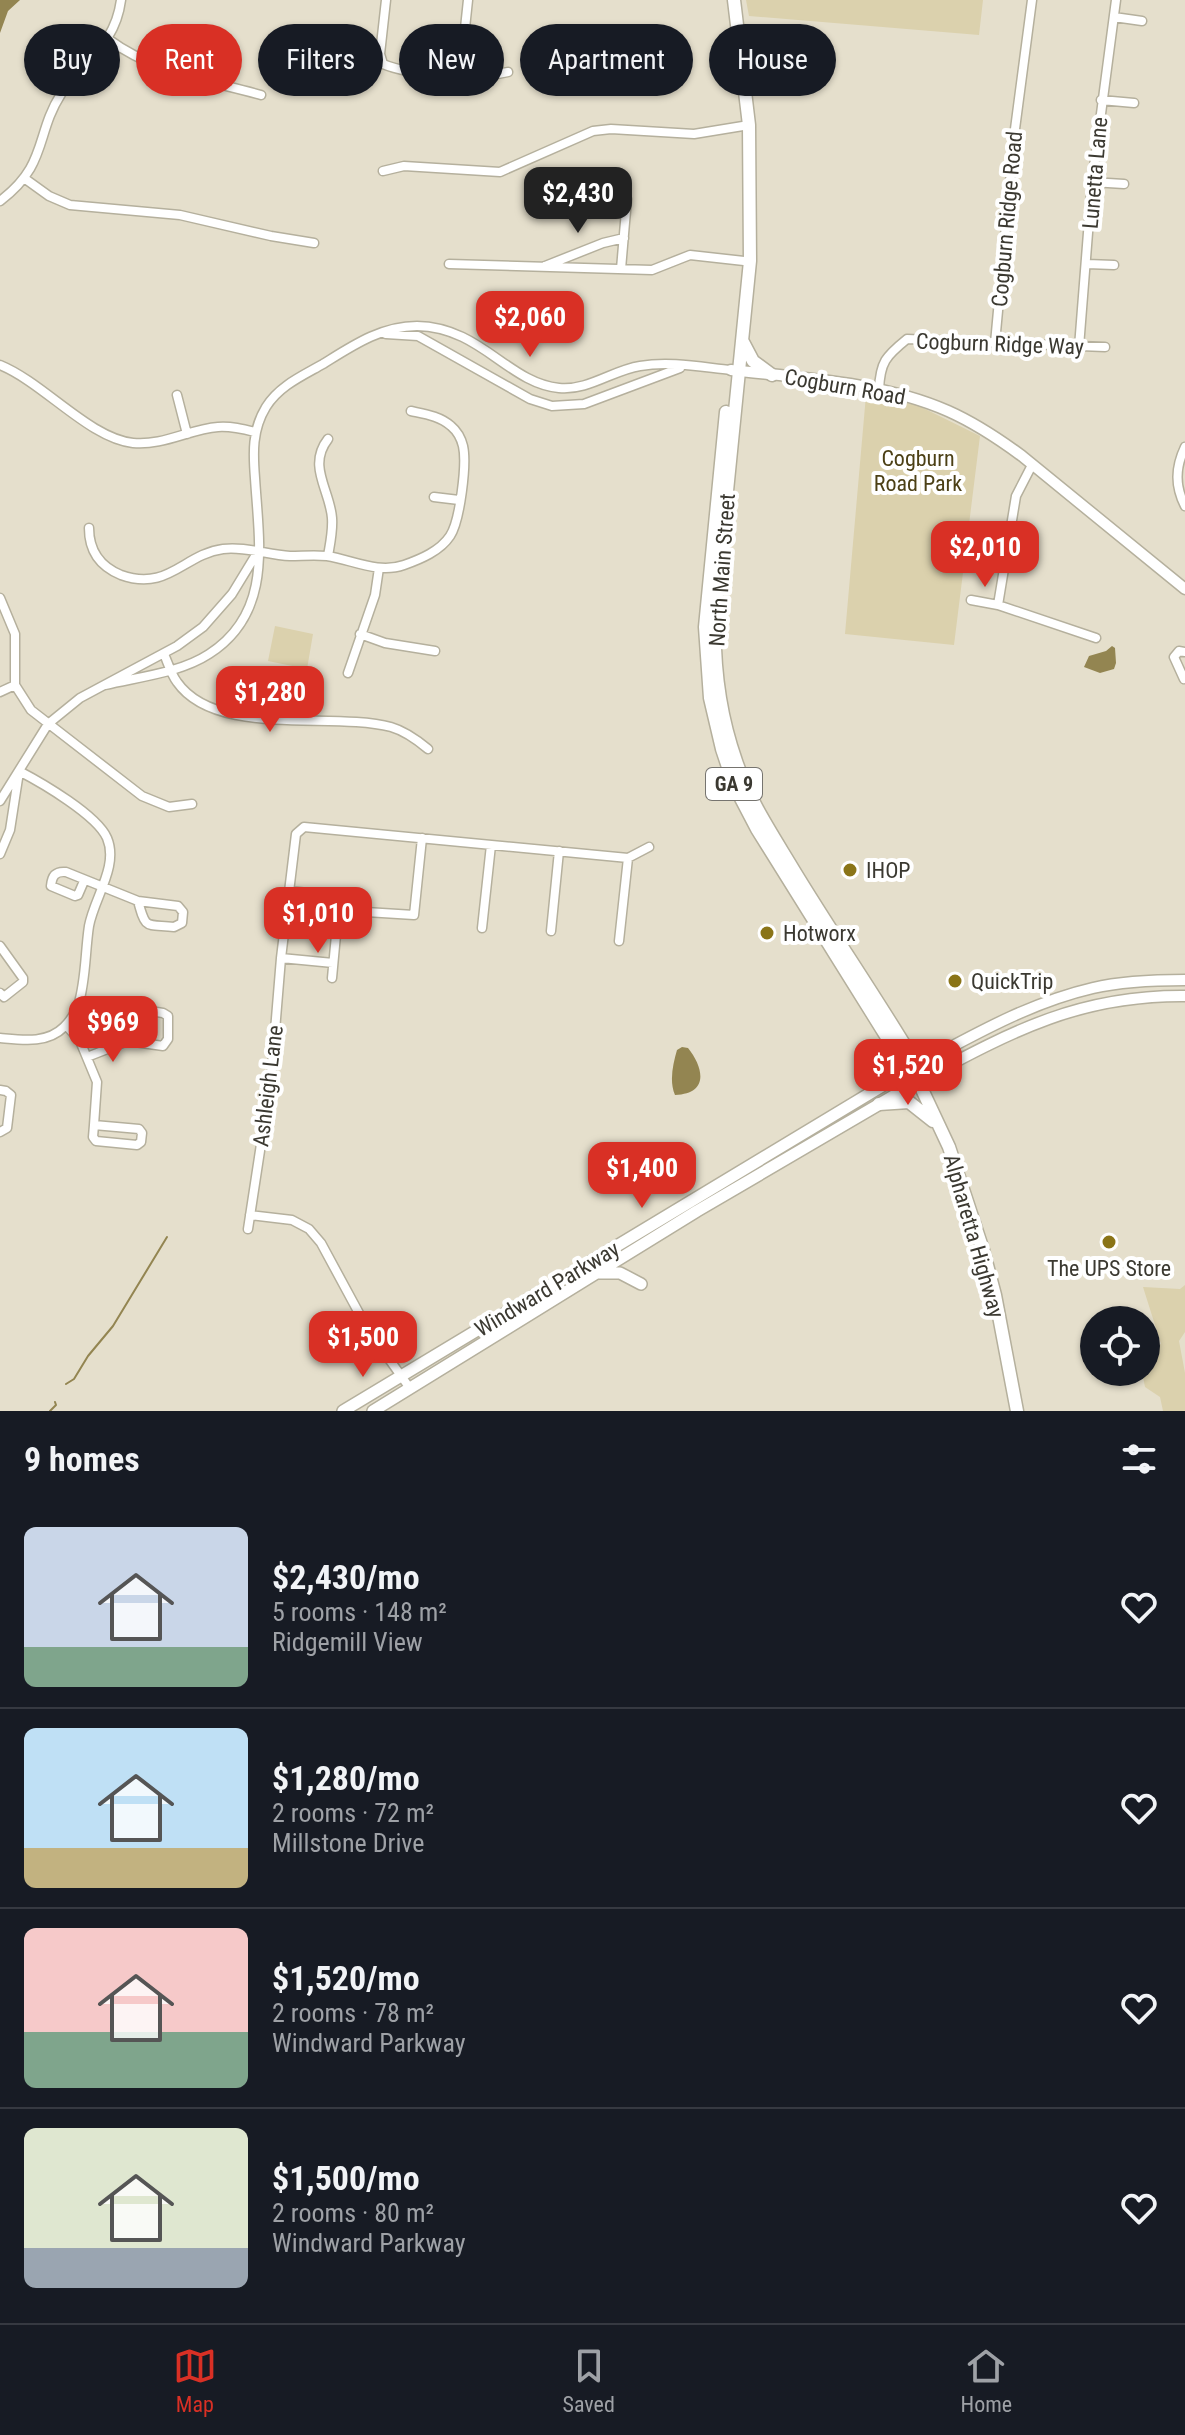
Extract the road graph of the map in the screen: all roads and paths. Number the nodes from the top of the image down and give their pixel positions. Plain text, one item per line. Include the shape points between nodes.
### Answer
1 (121, 0) edge
2 (386, 0) edge
3 (468, 0) edge
4 (734, 0) edge
5 (1032, 0) edge
6 (1116, 0) edge
7 (1114, 17) junction
8 (1142, 21) dead end
9 (113, 24) edge
10 (465, 24) edge
11 (120, 48) edge
12 (399, 70) edge
13 (508, 72) dead end
14 (504, 73) edge
15 (258, 94) edge
16 (60, 96) edge
17 (1101, 100) junction
18 (1134, 103) dead end
19 (749, 125) junction
20 (383, 171) dead end
21 (24, 178) junction
22 (1092, 182) junction
23 (1124, 184) dead end
24 (627, 199) dead end
25 (0, 201) edge
26 (750, 208) junction
27 (624, 238) junction
28 (314, 243) dead end
29 (744, 261) junction
30 (449, 264) dead end
31 (1087, 264) junction
32 (1114, 265) dead end
33 (543, 267) junction
34 (621, 269) junction
35 (376, 334) junction
36 (742, 340) junction
37 (995, 343) junction
38 (1079, 347) junction
39 (1105, 347) dead end
40 (0, 365) edge
41 (693, 366) junction
42 (735, 371) junction
43 (772, 375) junction
44 (879, 390) junction
45 (177, 395) dead end
46 (411, 411) dead end
47 (255, 432) junction
48 (187, 434) junction
49 (328, 439) dead end
50 (1185, 447) edge
51 (722, 451) junction
52 (1032, 465) junction
53 (708, 467) dead end
54 (434, 497) dead end
55 (459, 500) junction
56 (1185, 506) edge
57 (89, 528) dead end
58 (442, 545) junction
59 (258, 552) junction
60 (450, 552) dead end
61 (328, 556) junction
62 (379, 568) junction
63 (1185, 589) edge
64 (0, 598) edge
65 (971, 600) dead end
66 (998, 605) junction
67 (360, 634) junction
68 (1096, 638) dead end
69 (435, 651) dead end
70 (1185, 652) edge
71 (164, 654) junction
72 (170, 669) junction
73 (348, 673) dead end
74 (1185, 679) edge
75 (15, 685) junction
76 (105, 685) junction
77 (0, 692) edge
78 (48, 724) junction
79 (428, 749) dead end
80 (19, 771) junction
81 (0, 801) edge
82 (192, 804) dead end
83 (422, 838) junction
84 (491, 845) junction
85 (649, 847) dead end
86 (559, 851) junction
87 (0, 854) edge
88 (628, 858) junction
89 (84, 881) dead end
90 (101, 888) junction
91 (289, 891) junction
92 (138, 901) junction
93 (482, 928) dead end
94 (551, 931) dead end
95 (336, 935) dead end
96 (619, 941) dead end
97 (0, 946) edge
98 (281, 958) junction
99 (333, 963) junction
100 (332, 978) dead end
101 (1185, 980) edge
102 (1185, 996) edge
103 (1, 997) edge
104 (66, 1025) junction
105 (0, 1038) edge
106 (128, 1041) junction
107 (87, 1057) junction
108 (912, 1068) junction
109 (919, 1081) junction
110 (0, 1090) edge
111 (879, 1104) junction
112 (94, 1125) junction
113 (940, 1127) junction
114 (0, 1132) edge
115 (250, 1215) junction
116 (248, 1229) dead end
117 (594, 1274) junction
118 (641, 1284) dead end
119 (406, 1382) junction
120 (343, 1411) edge
121 (373, 1411) edge
122 (1017, 1411) edge

1 - 9 street
2 - 12 street via 380,54 383,64
3 - 10 street
4 - 19 main road, North Main Street / GA 9
5 - 37 street, Cogburn Ridge Road
6 - 7 street, Lunetta Lane
7 - 8 street
7 - 17 street, Lunetta Lane
11 - 15 street via 152,66
13 - 14 street
16 - 21 street via 39,154
17 - 18 street
17 - 22 street, Lunetta Lane
19 - 20 street via 694,134 593,131 500,172 404,166
19 - 26 main road, North Main Street / GA 9
21 - 25 street
21 - 28 street via 70,205 180,215
22 - 23 street
22 - 31 street, Lunetta Lane
24 - 27 street
26 - 29 main road, North Main Street / GA 9
26 - 36 main road, North Main Street / GA 9
27 - 33 street
27 - 34 street
29 - 34 street via 690,255 652,270
29 - 42 main road, North Main Street / GA 9
30 - 33 street
31 - 32 street
31 - 38 street, Lunetta Lane
33 - 34 street
35 - 41 street via 415,326 451,331 532,380 558,388 582,386 641,366
35 - 41 street via 418,336 552,406 584,404 669,370
35 - 47 street via 283,387
36 - 42 main road, North Main Street / GA 9
36 - 43 main road via 753,361
37 - 38 street, Cogburn Ridge Way
37 - 44 street, Cogburn Ridge Way via 907,339 884,361
38 - 39 street, Cogburn Ridge Way
40 - 48 street via 118,440 148,443
41 - 42 street
42 - 43 street, Cogburn Road
42 - 51 main road, North Main Street / GA 9
42 - 108 main road, North Main Street / GA 9 via 715,621 728,737 759,813 907,1049
43 - 44 street, Cogburn Road
44 - 52 street, Cogburn Road via 961,417
45 - 48 street
46 - 55 street via 443,419 459,436 464,456
47 - 48 street via 221,427
47 - 59 street
49 - 61 street via 319,467 332,516
50 - 56 street via 1177,486
51 - 53 main road
51 - 108 main road, North Main Street / GA 9 via 705,642 710,698 725,759 745,808 794,890 898,1055
52 - 63 street, Cogburn Road
52 - 66 street via 1016,496
54 - 55 street
55 - 58 street via 455,526
57 - 59 street via 95,557 133,577 164,576 211,551
58 - 60 street
58 - 62 street via 404,565
59 - 61 street
59 - 71 street via 218,613
59 - 72 street via 255,596 229,638 208,654
61 - 62 street
62 - 67 street
64 - 75 street via 15,634
65 - 66 street
66 - 68 street
67 - 69 street
67 - 73 street
70 - 74 street via 1174,657
71 - 72 street
71 - 76 street
72 - 76 street
72 - 79 street via 177,682 208,707 268,718 387,726
75 - 77 street
75 - 78 street
76 - 78 street
78 - 80 street
78 - 82 street via 142,796 169,807
80 - 81 street
80 - 87 street via 10,830
80 - 90 street via 46,785 104,832 111,859
83 - 84 street, Ashleigh Lane
83 - 91 street, Ashleigh Lane via 304,827 296,834
83 - 91 street via 414,915 366,912 356,898
84 - 86 street, Ashleigh Lane
84 - 93 street
85 - 88 street
86 - 88 street, Ashleigh Lane
86 - 94 street
88 - 96 street
89 - 90 street
90 - 92 street
90 - 104 street via 89,925 79,1002
91 - 98 street, Ashleigh Lane
92 - 92 street via 178,906 182,923 145,924
95 - 99 street
97 - 103 street via 23,978 21,986
98 - 99 street
98 - 115 street, Ashleigh Lane via 271,1079
99 - 100 street
101 - 108 street, Windward Parkway via 1109,985 1054,998
102 - 109 street, Windward Parkway via 1129,998 1054,1015
104 - 105 street via 37,1040
104 - 107 street
106 - 106 street via 132,1011 168,1016 163,1046
106 - 107 street
107 - 112 street via 98,1089
108 - 109 main road, Alpharetta Highway / GA 9
108 - 119 main road, Windward Parkway
109 - 111 main road, Windward Parkway
109 - 113 main road, Alpharetta Highway / GA 9
110 - 114 street via 11,1095 7,1128
111 - 113 main road via 909,1102
111 - 117 main road, Windward Parkway
112 - 112 street via 139,1129 141,1142 96,1141
113 - 122 main road, Alpharetta Highway / GA 9 via 983,1250
115 - 116 street, Ashleigh Lane
115 - 119 street via 292,1220 309,1229 367,1328
117 - 118 main road via 620,1273
117 - 119 main road, Windward Parkway
119 - 120 main road, Windward Parkway
119 - 121 main road, Windward Parkway

